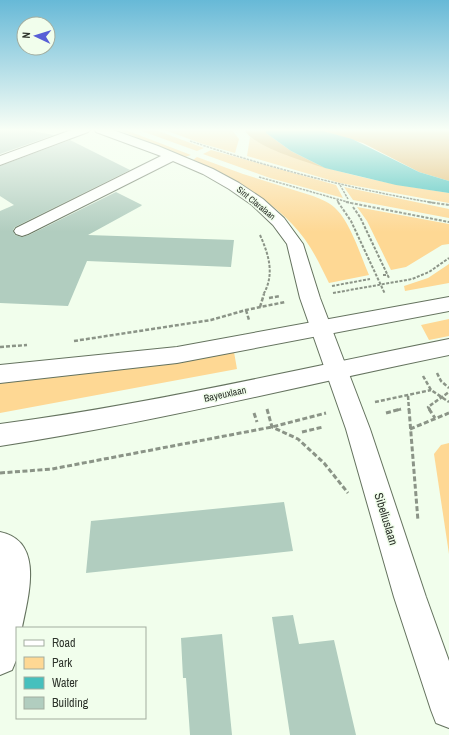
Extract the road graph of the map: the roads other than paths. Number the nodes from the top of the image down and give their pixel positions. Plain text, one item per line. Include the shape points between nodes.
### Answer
1 (157, 163) edge
2 (192, 163) edge
3 (22, 231) dead end
4 (449, 304) edge
5 (320, 328) junction
6 (449, 347) edge
7 (337, 370) junction
8 (0, 374) edge
9 (0, 435) edge
10 (0, 547) edge
11 (0, 658) edge
12 (449, 710) edge

1 - 3 street
2 - 5 street, Sint Claralaan via 231,184 268,212 288,233 295,244
4 - 5 street
5 - 7 street, Sibeliuslaan
5 - 8 street via 177,355
6 - 7 street, Bayeuxlaan
7 - 9 street, Bayeuxlaan via 184,403 48,429
7 - 12 street, Sibeliuslaan
10 - 11 street via 5,548 15,561 14,588

